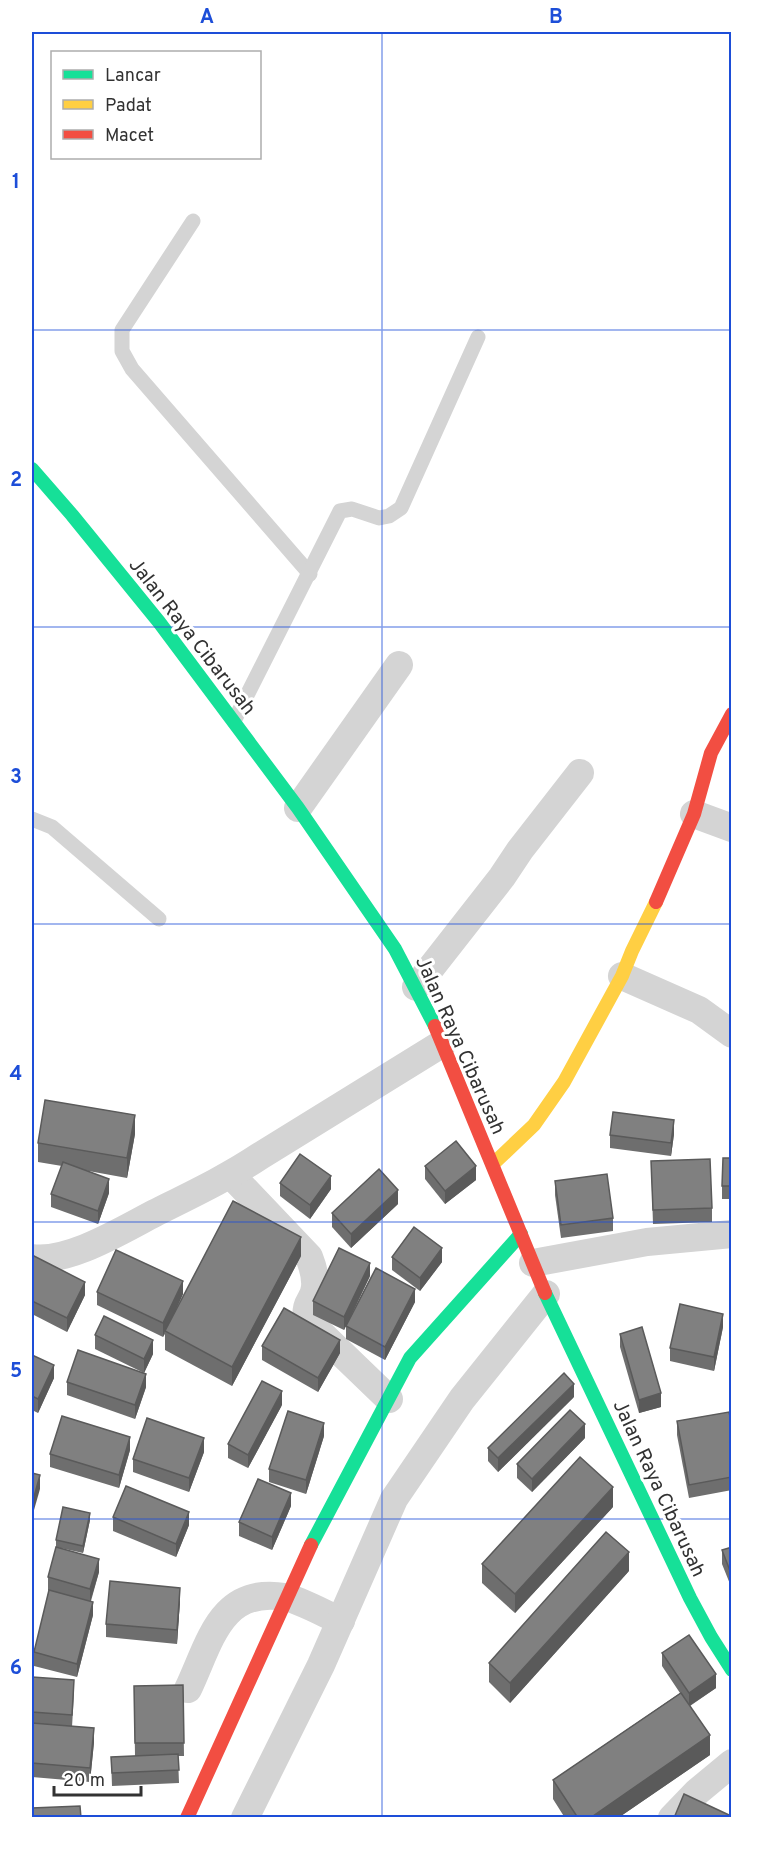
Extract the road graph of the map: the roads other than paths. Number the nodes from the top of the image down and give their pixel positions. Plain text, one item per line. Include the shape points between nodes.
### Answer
1 (193, 221) dead end
2 (478, 337) dead end
3 (32, 469) edge
4 (310, 574) junction
5 (399, 665) dead end
6 (732, 714) edge
7 (234, 721) junction
8 (580, 773) dead end
9 (298, 808) junction
10 (694, 814) junction
11 (32, 819) edge
12 (732, 828) edge
13 (159, 919) dead end
14 (622, 976) junction
15 (416, 987) junction
16 (732, 1034) edge
17 (443, 1043) junction
18 (493, 1164) junction
19 (231, 1175) junction
20 (521, 1234) junction
21 (732, 1234) edge
22 (32, 1258) edge
23 (533, 1263) junction
24 (546, 1294) junction
25 (389, 1399) junction
26 (287, 1597) junction
27 (341, 1621) junction
28 (732, 1670) edge
29 (188, 1689) dead end
30 (732, 1763) edge
31 (187, 1818) edge
32 (245, 1818) edge
33 (672, 1818) edge

1 - 4 lane via 122,330 122,351 132,369
2 - 4 lane via 401,508 380,518 352,509 340,512
3 - 7 main road, Jalan Raya Cibarusah via 159,622
4 - 7 lane
5 - 9 street
6 - 10 main road via 711,753
7 - 9 main road, Jalan Raya Cibarusah
8 - 15 street
9 - 15 main road, Jalan Raya Cibarusah via 395,949
10 - 12 street
10 - 14 main road
11 - 13 lane via 52,827
14 - 16 street via 699,1010
14 - 18 main road via 564,1082 534,1125
15 - 17 main road, Jalan Raya Cibarusah
17 - 18 main road, Jalan Raya Cibarusah
17 - 19 street
18 - 20 main road, Jalan Raya Cibarusah
19 - 22 street via 96,1243 44,1259
19 - 25 street via 309,1257 315,1289 306,1309 307,1320
20 - 23 main road, Jalan Raya Cibarusah
20 - 25 main road via 410,1359
21 - 23 street via 647,1242
23 - 24 main road, Jalan Raya Cibarusah
24 - 27 street via 462,1399 394,1499
24 - 28 main road, Jalan Raya Cibarusah via 690,1598
25 - 26 main road
26 - 27 street
26 - 29 street via 260,1595 237,1603 215,1629
26 - 31 main road
27 - 32 street
30 - 33 street

